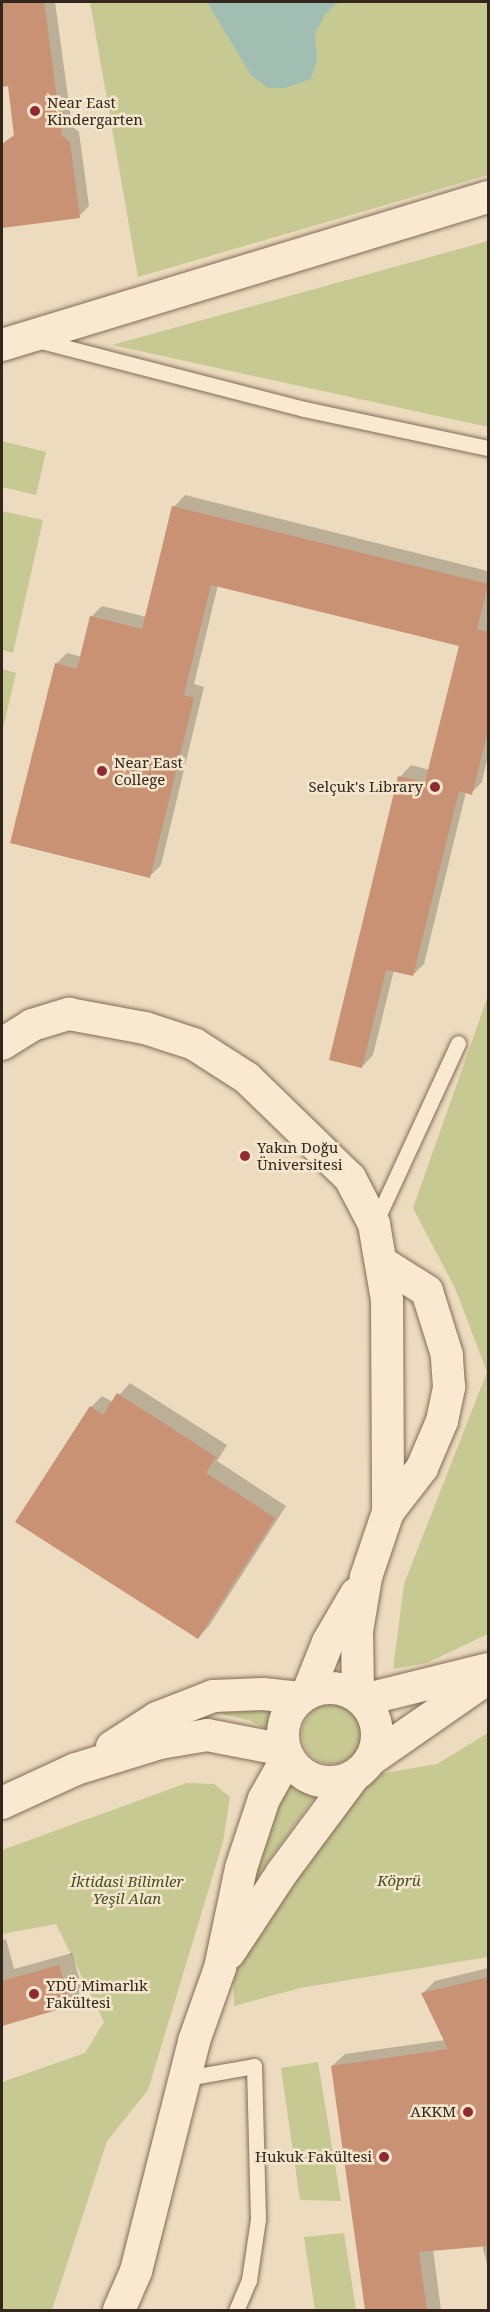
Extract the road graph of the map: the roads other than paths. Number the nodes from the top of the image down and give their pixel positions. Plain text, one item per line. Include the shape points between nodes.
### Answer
1 (489, 197) edge
2 (15, 342) edge
3 (489, 448) edge
4 (458, 1043) dead end
5 (2, 1044) edge
6 (374, 1224) junction
7 (381, 1262) junction
8 (388, 1512) junction
9 (366, 1577) junction
10 (489, 1669) edge
11 (489, 1678) edge
12 (305, 1695) junction
13 (360, 1698) junction
14 (287, 1753) junction
15 (362, 1769) junction
16 (76, 1770) junction
17 (2, 1803) edge
18 (220, 1968) junction
19 (186, 2078) junction
20 (117, 2308) edge
21 (236, 2310) edge

1 - 2 street
2 - 3 lane
4 - 6 lane
5 - 6 street via 32,1025 69,1014 145,1028 194,1044 247,1078 350,1178
6 - 7 street
7 - 8 street via 387,1300
7 - 8 street via 427,1292 447,1355 449,1387 442,1421 422,1468
8 - 9 street
9 - 12 street via 328,1642
9 - 13 street via 357,1631
10 - 13 street
11 - 15 street
12 - 13 street via 333,1687
12 - 14 street via 285,1721
12 - 16 street via 213,1696 157,1718
13 - 15 street via 373,1713 378,1729
14 - 15 street via 309,1778 324,1782
14 - 16 street via 207,1735 159,1743
14 - 18 street via 264,1799 241,1868
15 - 18 street via 281,1874
16 - 17 street
18 - 19 street
19 - 20 street via 136,2271
19 - 21 lane via 254,2066 258,2219 249,2280

